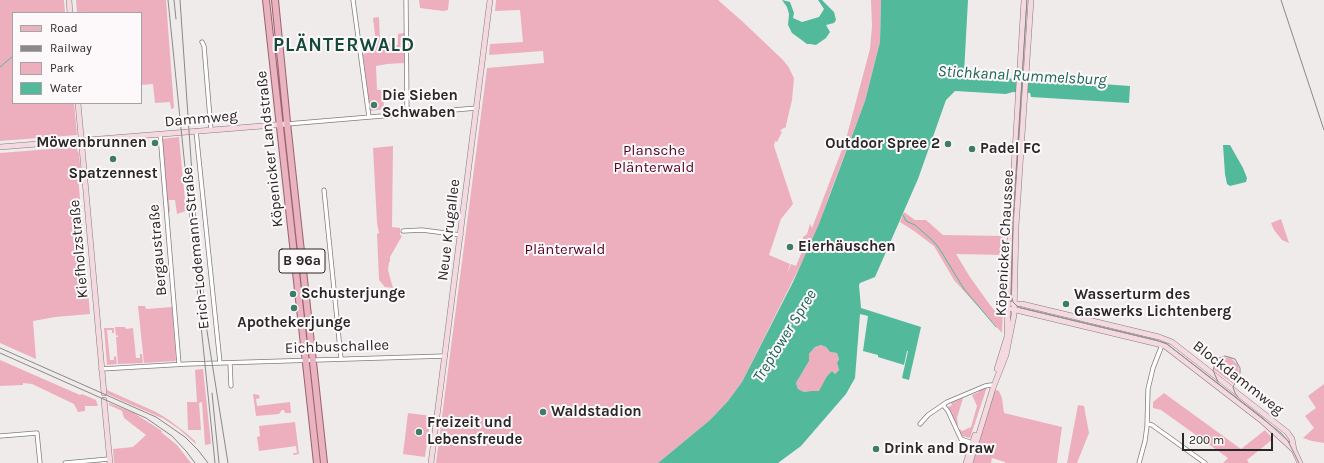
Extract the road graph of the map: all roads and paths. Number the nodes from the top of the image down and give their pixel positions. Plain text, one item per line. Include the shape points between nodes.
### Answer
1 (69, 0) edge
2 (266, 0) edge
3 (275, 0) edge
4 (353, 0) edge
5 (406, 0) edge
6 (490, 0) edge
7 (1024, 0) edge
8 (1031, 0) edge
9 (70, 12) edge
10 (202, 42) dead end
11 (1023, 75) junction
12 (1022, 99) junction
13 (78, 104) edge
14 (477, 108) junction
15 (407, 114) junction
16 (369, 117) junction
17 (287, 124) junction
18 (280, 125) junction
19 (211, 130) junction
20 (196, 131) junction
21 (160, 134) junction
22 (82, 141) junction
23 (0, 148) edge
24 (324, 190) dead end
25 (403, 231) dead end
26 (461, 235) junction
27 (1008, 306) junction
28 (1014, 307) junction
29 (1008, 338) junction
30 (1165, 339) junction
31 (1162, 345) junction
32 (445, 356) junction
33 (340, 359) junction
34 (305, 360) junction
35 (313, 360) junction
36 (220, 363) junction
37 (230, 363) junction
38 (179, 364) junction
39 (101, 369) junction
40 (991, 385) junction
41 (231, 386) dead end
42 (104, 393) dead end
43 (104, 400) dead end
44 (943, 405) junction
45 (920, 424) dead end
46 (1148, 424) junction
47 (0, 436) edge
48 (961, 439) junction
49 (1292, 439) junction
50 (1286, 442) junction
51 (974, 443) junction
52 (1294, 450) junction
53 (970, 452) junction
54 (110, 461) edge
55 (96, 462) edge
56 (40, 463) edge
57 (65, 463) edge
58 (316, 463) edge
59 (324, 463) edge
60 (431, 463) edge
61 (966, 463) edge
62 (970, 463) edge
63 (1139, 463) edge
64 (1205, 463) edge
65 (1300, 463) edge

1 - 9 street
2 - 18 main road, Köpenicker Landstraße / B 96a
3 - 17 main road, Köpenicker Landstraße / B 96a
4 - 16 street
5 - 15 street
6 - 14 street, Neue Krugallee
7 - 11 street
8 - 11 street
10 - 19 street
11 - 12 street
12 - 27 street, Köpenicker Chaussee via 1010,235
12 - 28 street, Köpenicker Chaussee
13 - 22 street, Kiefholzstraße
14 - 15 street, Dammweg
14 - 26 street, Neue Krugallee
15 - 16 street, Dammweg
16 - 17 street, Dammweg
17 - 18 street, Dammweg
17 - 35 main road, Köpenicker Landstraße / B 96a
18 - 19 street, Dammweg
18 - 34 main road, Köpenicker Landstraße / B 96a
19 - 20 street, Dammweg
20 - 21 street, Dammweg
20 - 36 street, Erich-Lodemann-Straße
21 - 22 street, Dammweg
21 - 38 street, Bergaustraße
22 - 23 street, Dammweg
22 - 39 street, Kiefholzstraße
24 - 33 street
25 - 26 street via 422,230
26 - 32 street, Neue Krugallee
27 - 28 street, Blockdammweg
27 - 29 street, Köpenicker Chaussee
28 - 29 street, Köpenicker Chaussee
28 - 30 street, Blockdammweg via 1022,304
28 - 31 street, Blockdammweg
29 - 40 street
29 - 51 street
30 - 31 street
30 - 49 street, Blockdammweg via 1287,432
31 - 46 street via 1148,389
31 - 50 street, Blockdammweg via 1194,367
32 - 33 street, Eichbuschallee
32 - 60 street, Neue Krugallee
33 - 35 street, Eichbuschallee
34 - 35 street, Eichbuschallee
34 - 37 street, Eichbuschallee
34 - 58 main road, Köpenicker Landstraße / B 96a
35 - 59 main road, Köpenicker Landstraße / B 96a
36 - 37 street, Eichbuschallee
36 - 38 street, Eichbuschallee
37 - 41 street
38 - 39 street, Eichbuschallee
39 - 42 street, Kiefholzstraße
40 - 44 street
40 - 51 street
43 - 54 street
44 - 45 street
44 - 48 street
46 - 63 street
46 - 64 street
47 - 56 street via 37,433
48 - 51 street
48 - 53 street via 966,450
49 - 50 street
49 - 52 street
50 - 52 street, Blockdammweg
51 - 53 street
51 - 62 street
52 - 65 street
53 - 61 street
54 - 55 street
55 - 57 street

